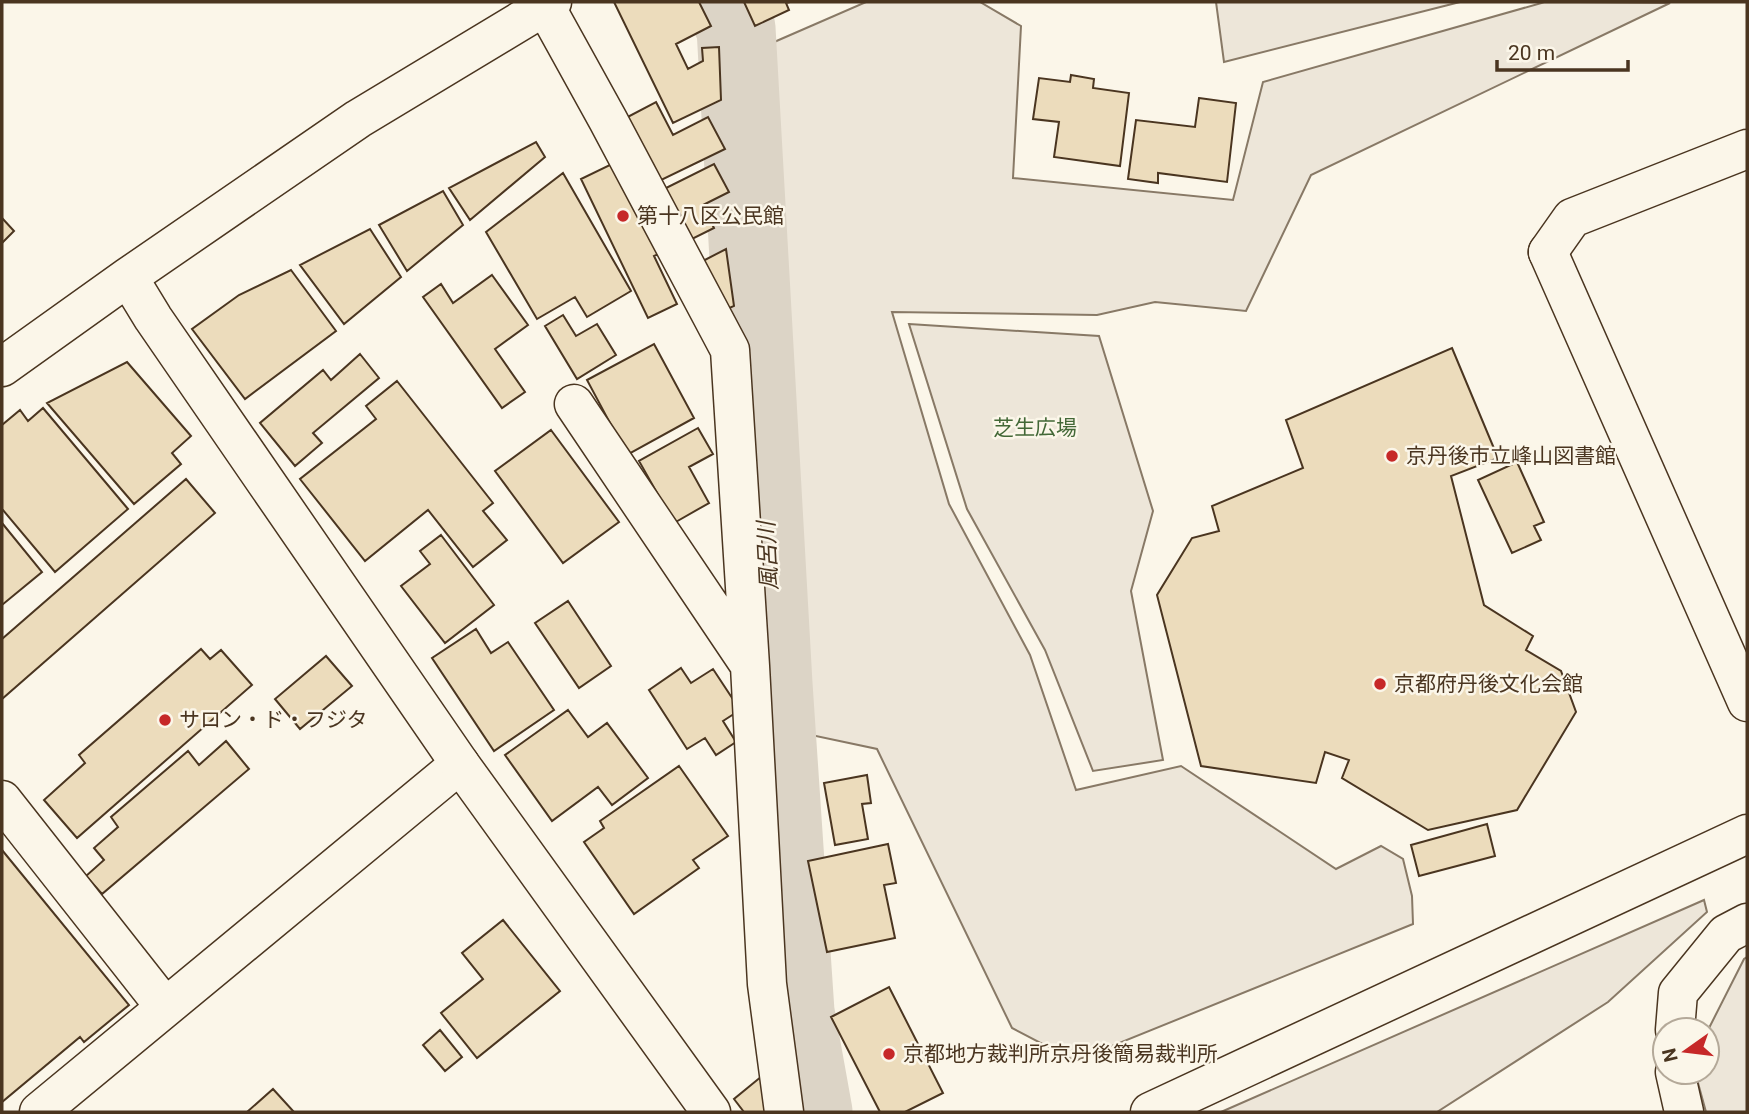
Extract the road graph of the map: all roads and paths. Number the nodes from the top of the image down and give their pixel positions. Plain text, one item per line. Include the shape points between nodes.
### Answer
1 (549, 4) edge
2 (1747, 149) edge
3 (128, 277) junction
4 (2, 367) edge
5 (574, 404) dead end
6 (750, 666) junction
7 (1747, 702) edge
8 (460, 764) junction
9 (2, 800) edge
10 (1747, 834) edge
11 (1747, 923) edge
12 (165, 1007) junction
13 (1676, 1016) edge
14 (1678, 1086) edge
15 (39, 1112) edge
16 (711, 1112) edge
17 (783, 1112) edge
18 (1150, 1112) edge
19 (1684, 1112) edge

1 - 3 street via 358,119
1 - 6 street via 730,350
2 - 7 street via 1572,218 1548,252
3 - 4 street
3 - 8 street
5 - 6 street
6 - 17 street via 767,984
8 - 12 street
8 - 16 street
9 - 12 street
10 - 18 street
11 - 13 street via 1726,934 1678,993
12 - 15 street
14 - 19 street

